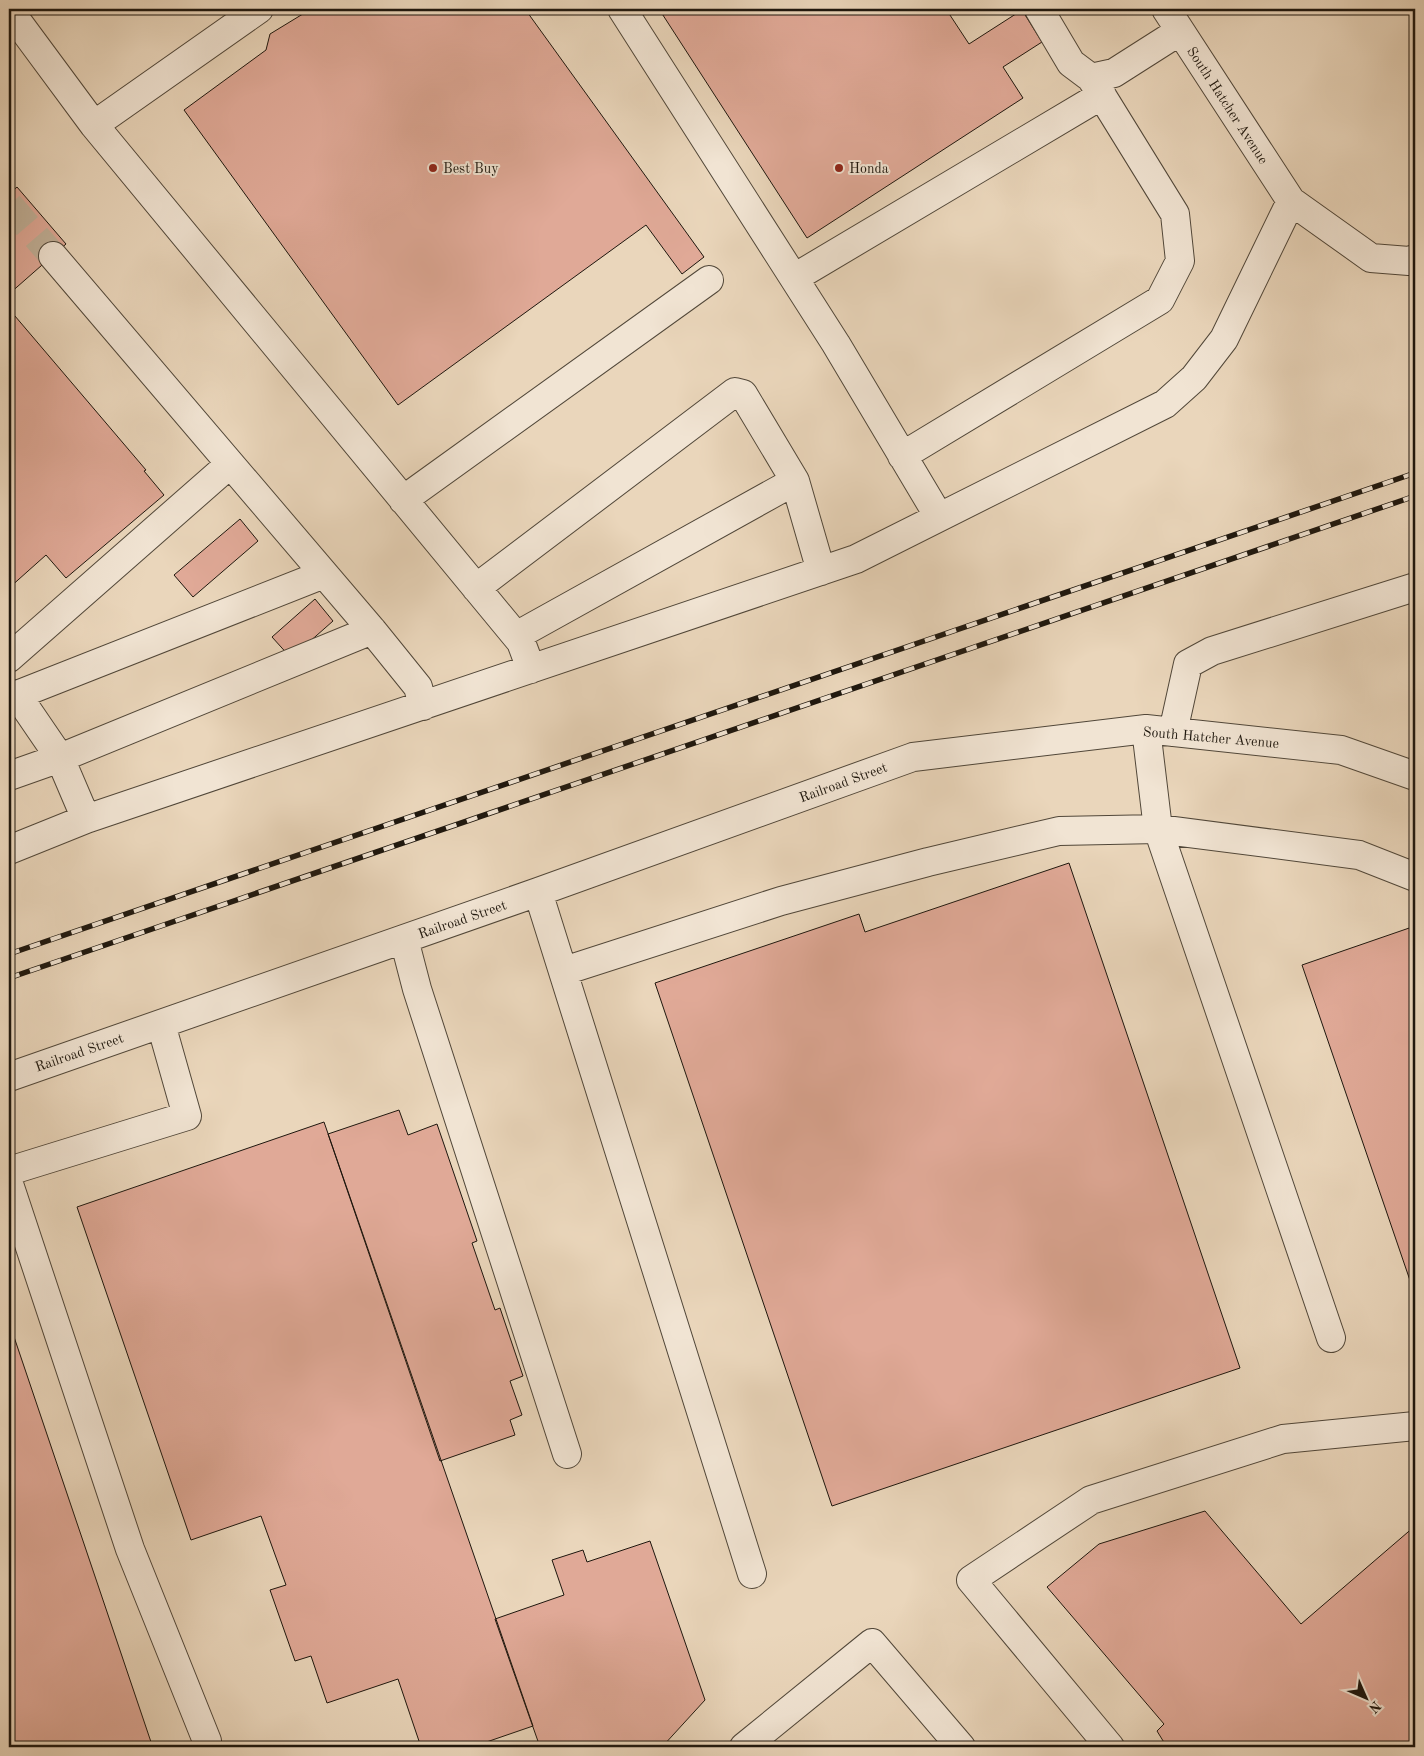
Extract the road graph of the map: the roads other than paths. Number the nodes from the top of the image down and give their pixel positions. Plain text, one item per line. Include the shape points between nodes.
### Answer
1 (259, 9) edge
2 (622, 9) edge
3 (1039, 9) edge
4 (1166, 9) edge
5 (9, 10) edge
6 (1180, 31) junction
7 (1096, 87) junction
8 (94, 124) junction
9 (1291, 201) junction
10 (53, 256) tunnel mouth
11 (1415, 259) edge
12 (794, 278) junction
13 (709, 280) dead end
14 (902, 456) junction
15 (230, 464) junction
16 (795, 481) junction
17 (403, 500) junction
18 (939, 517) junction
19 (821, 571) junction
20 (324, 574) junction
21 (1415, 587) edge
22 (476, 588) junction
23 (372, 630) junction
24 (516, 636) junction
25 (9, 658) edge
26 (530, 669) junction
27 (13, 694) edge
28 (423, 706) junction
29 (1146, 729) junction
30 (1173, 732) junction
31 (913, 757) joint
32 (60, 758) junction
33 (9, 776) edge
34 (1415, 776) edge
35 (86, 819) junction
36 (1158, 829) junction
37 (9, 850) edge
38 (1415, 878) edge
39 (538, 892) junction
40 (404, 939) junction
41 (564, 971) junction
42 (161, 1024) junction
43 (9, 1077) edge
44 (9, 1172) edge
45 (9, 1184) edge
46 (1331, 1338) dead end
47 (1415, 1426) edge
48 (568, 1454) dead end
49 (752, 1574) dead end
50 (207, 1741) dead end
51 (744, 1747) edge
52 (961, 1747) edge
53 (1110, 1747) edge

1 - 8 street
2 - 12 street
3 - 7 street via 1071,63
4 - 6 street, South Hatcher Avenue
5 - 8 street
6 - 7 street
6 - 9 street, South Hatcher Avenue
7 - 12 street
7 - 14 street via 1175,214 1180,261 1160,300
8 - 17 street
9 - 11 street via 1371,258
9 - 18 street via 1224,339 1194,378 1165,404
10 - 15 street
12 - 14 street
13 - 17 street
14 - 18 street
15 - 20 street
15 - 25 street
16 - 19 street
16 - 22 street via 743,394 734,392
16 - 24 street
17 - 22 street
18 - 19 street via 856,559
19 - 26 street
20 - 23 street
20 - 27 street
21 - 30 street via 1212,651 1188,664
22 - 24 street
23 - 28 street via 418,687
23 - 32 street
24 - 26 street
26 - 28 street
27 - 32 street
28 - 35 street
29 - 30 street, South Hatcher Avenue
29 - 31 street, South Hatcher Avenue
29 - 36 street
30 - 34 street, South Hatcher Avenue via 1341,750
31 - 39 street, Railroad Street
32 - 33 street
32 - 35 street
35 - 37 street
36 - 38 street via 1359,855
36 - 41 street via 1059,831 928,862 781,901
36 - 46 street
39 - 40 street, Railroad Street
39 - 41 street
40 - 42 street, Railroad Street
40 - 48 street via 420,999
41 - 49 street
42 - 43 street, Railroad Street
42 - 44 street via 187,1116
45 - 50 street via 130,1550
47 - 53 street via 1283,1439 1091,1500 971,1580
51 - 52 street via 872,1643

